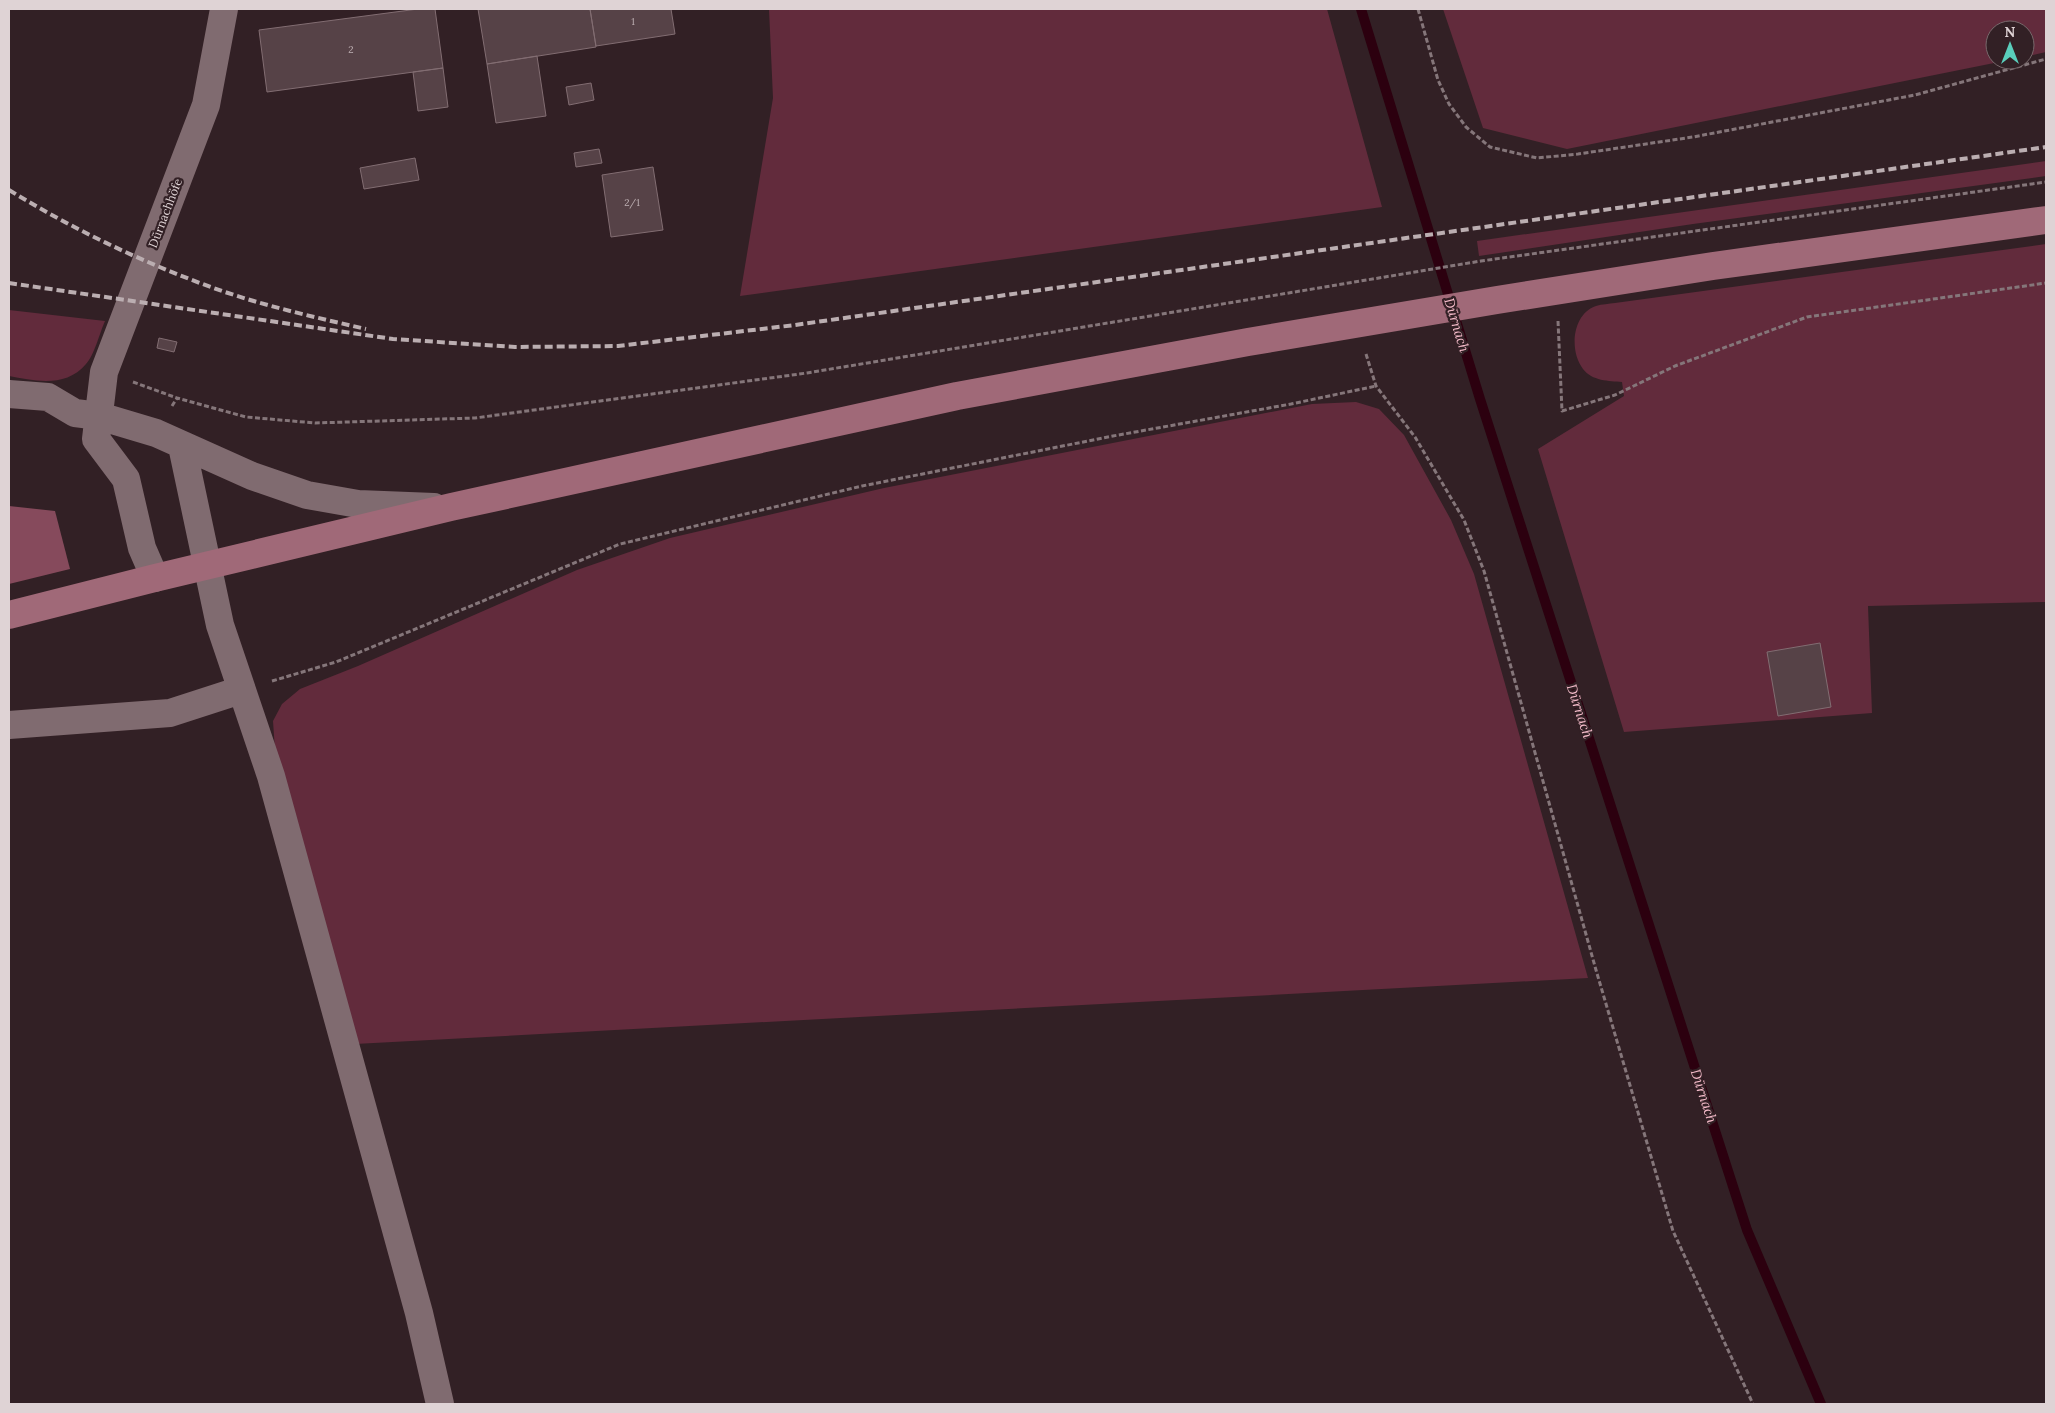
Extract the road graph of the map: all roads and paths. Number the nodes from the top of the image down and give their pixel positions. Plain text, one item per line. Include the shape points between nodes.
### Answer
1 (224, 9) edge
2 (1418, 9) edge
3 (2046, 59) edge
4 (2046, 182) edge
5 (2046, 220) edge
6 (2046, 283) edge
7 (1556, 291) junction
8 (104, 372) junction
9 (9, 394) edge
10 (177, 398) junction
11 (99, 416) junction
12 (156, 433) junction
13 (182, 446) junction
14 (451, 507) junction
15 (208, 566) junction
16 (156, 578) junction
17 (9, 616) edge
18 (240, 690) junction
19 (9, 725) edge
20 (440, 1404) edge
21 (1752, 1404) edge

1 - 8 street, Dürnachhöfe via 206,105
2 - 3 path via 1438,80 1449,104 1466,127 1490,148 1537,158 1693,137 1915,95
4 - 10 path via 1481,261 807,373 475,418 315,423 246,417
5 - 7 main road
6 - 7 path via 1807,317 1675,366 1615,395 1562,411
7 - 14 main road via 1248,342 957,396
8 - 10 path
8 - 11 street, Dürnachhöfe
9 - 11 street via 48,397 75,413
10 - 12 path
11 - 12 street
11 - 16 street, Dürnachhöfe via 96,439 126,478 142,548
12 - 13 street
13 - 14 street via 252,476 308,495 358,504
13 - 15 street
14 - 15 main road
15 - 16 main road
15 - 18 street via 220,625
16 - 17 main road
18 - 19 street via 170,713
18 - 20 street via 271,776 419,1313
18 - 21 path via 336,662 620,544 862,486 1376,386 1415,437 1464,520 1484,571 1672,1231

